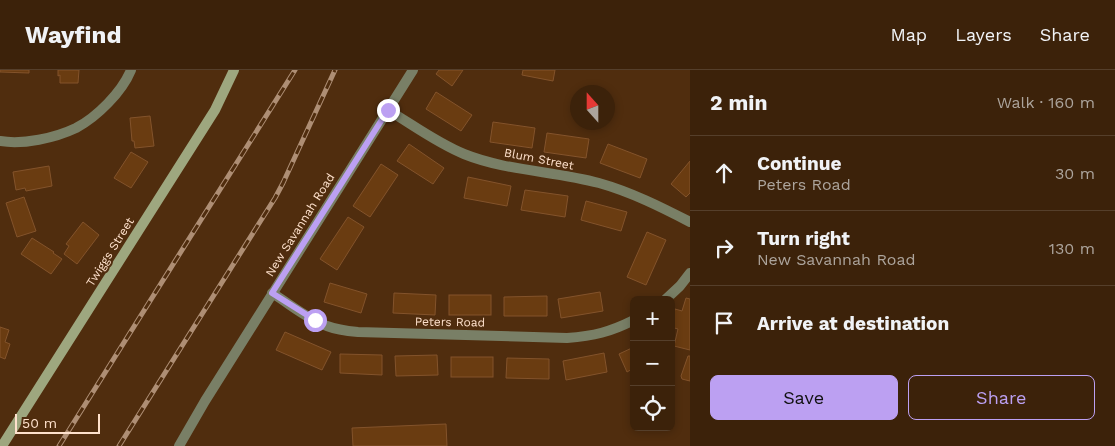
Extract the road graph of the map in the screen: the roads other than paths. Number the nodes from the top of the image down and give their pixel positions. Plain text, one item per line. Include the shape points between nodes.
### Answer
1 (131, 70) edge
2 (234, 70) edge
3 (413, 70) edge
4 (388, 110) junction
5 (0, 141) edge
6 (690, 222) edge
7 (690, 273) edge
8 (272, 293) junction
9 (669, 296) edge
10 (630, 322) edge
11 (2, 446) edge
12 (179, 446) edge

1 - 5 street via 115,95 76,128 32,140
2 - 11 main road, Twiggs Street via 215,110
3 - 4 street, New Savannah Road
4 - 6 street, Blum Street via 445,146 465,154 484,161 600,183 647,200
4 - 8 street, New Savannah Road
7 - 9 street
8 - 10 street, Peters Road via 325,325 358,332 567,338 591,336
8 - 12 street, New Savannah Road

